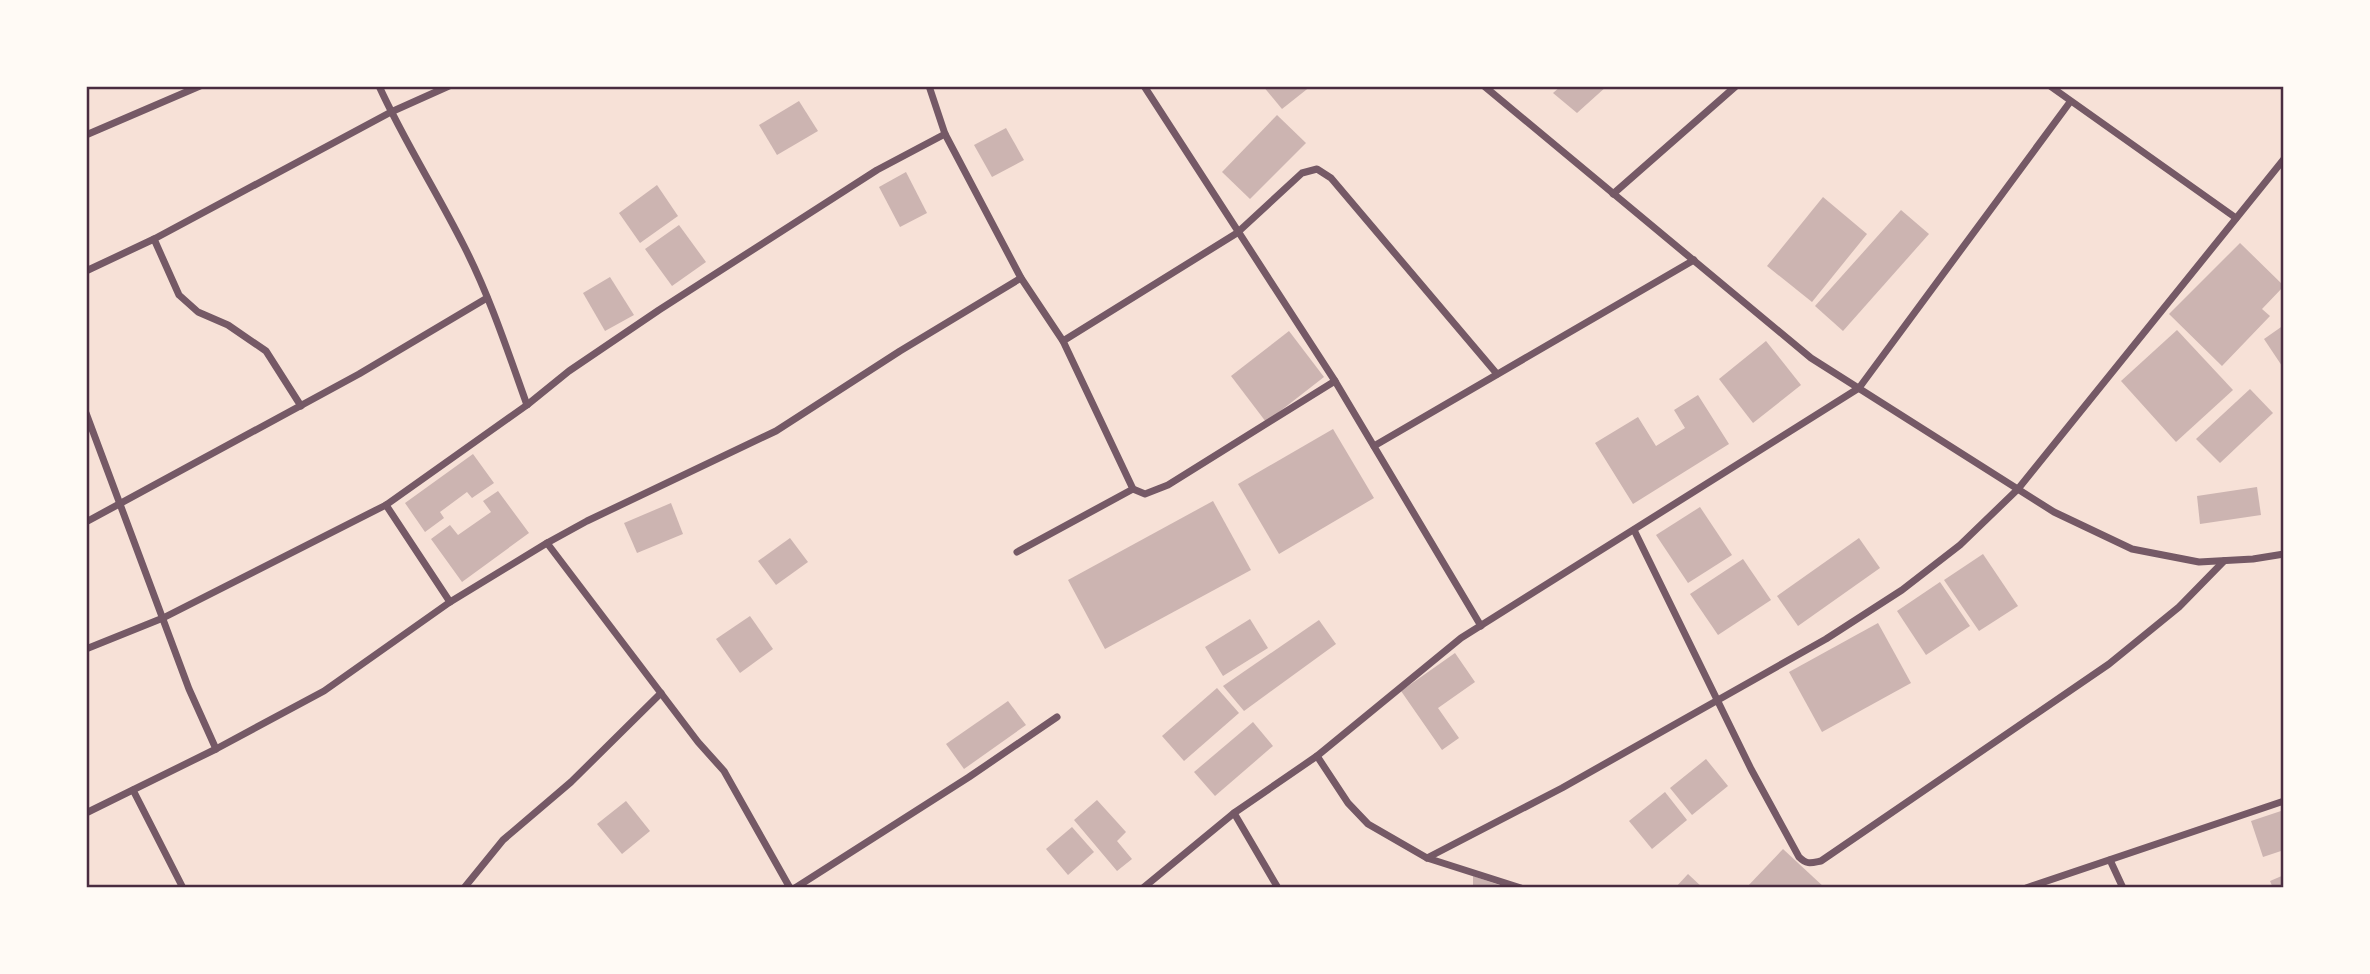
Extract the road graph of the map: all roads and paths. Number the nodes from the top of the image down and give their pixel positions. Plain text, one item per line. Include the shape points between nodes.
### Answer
1 (200, 86) edge
2 (379, 86) edge
3 (449, 86) edge
4 (929, 86) edge
5 (1144, 86) edge
6 (1484, 86) edge
7 (1736, 86) edge
8 (2050, 86) edge
9 (2070, 102) junction
10 (391, 112) junction
11 (945, 134) junction
12 (86, 135) edge
13 (2284, 159) edge
14 (2281, 170) edge
15 (1613, 194) junction
16 (2236, 218) junction
17 (1237, 233) junction
18 (154, 239) junction
19 (1694, 260) junction
20 (86, 271) edge
21 (1021, 278) junction
22 (487, 298) junction
23 (1063, 341) junction
24 (1497, 374) junction
25 (1335, 381) junction
26 (1859, 388) junction
27 (527, 405) junction
28 (301, 406) junction
29 (86, 414) edge
30 (1374, 446) junction
31 (1133, 489) junction
32 (2018, 489) junction
33 (120, 505) junction
34 (386, 505) junction
35 (86, 522) edge
36 (1634, 530) junction
37 (547, 543) junction
38 (1017, 552) dead end
39 (2284, 554) edge
40 (2224, 561) junction
41 (450, 603) junction
42 (163, 618) junction
43 (1481, 626) junction
44 (86, 649) edge
45 (661, 693) junction
46 (1717, 700) junction
47 (1057, 717) dead end
48 (216, 749) junction
49 (1317, 756) junction
50 (133, 790) junction
51 (2284, 801) edge
52 (86, 813) edge
53 (1234, 813) junction
54 (1427, 858) junction
55 (2110, 860) junction
56 (183, 888) edge
57 (464, 888) edge
58 (790, 888) edge
59 (795, 888) edge
60 (1143, 888) edge
61 (1278, 888) edge
62 (1521, 888) edge
63 (2026, 888) edge
64 (2123, 888) edge

1 - 12 street
2 - 10 street
3 - 10 street
4 - 11 street
5 - 17 street
6 - 15 street
7 - 15 street
8 - 9 street
9 - 16 street
9 - 26 street
10 - 18 street
10 - 22 street
11 - 21 street
11 - 27 street via 877,170 660,310
13 - 14 street
14 - 16 street
15 - 19 street
16 - 32 street
17 - 23 street
17 - 24 street via 1302,173 1317,169 1331,178
17 - 25 street
18 - 20 street
18 - 28 street via 179,295 198,312 228,325 266,351
19 - 24 street
19 - 26 street via 1811,358
21 - 23 street
21 - 37 street via 776,431
22 - 27 street
22 - 28 street
23 - 31 street
24 - 30 street
25 - 30 street
25 - 31 street via 1168,485 1145,494
26 - 32 street
26 - 36 street
27 - 34 street
28 - 33 street
29 - 33 street
30 - 43 street
31 - 38 street
32 - 40 street via 2054,512 2132,549 2199,562
32 - 46 street via 1960,545 1902,590
33 - 35 street
33 - 42 street
34 - 41 street
34 - 42 street
36 - 43 street
36 - 46 street
37 - 41 street
37 - 45 street
39 - 40 street
40 - 46 street via 2179,607 2109,664 1821,861 1805,863 1799,857
41 - 48 street via 324,691
42 - 44 street
42 - 48 street
43 - 49 street
45 - 57 street via 571,782 503,840
45 - 58 street via 724,771
46 - 54 street
47 - 59 street
48 - 50 street
49 - 53 street
49 - 54 street via 1368,824
50 - 52 street
50 - 56 street
51 - 55 street
53 - 60 street
53 - 61 street
54 - 62 street
55 - 63 street
55 - 64 street

